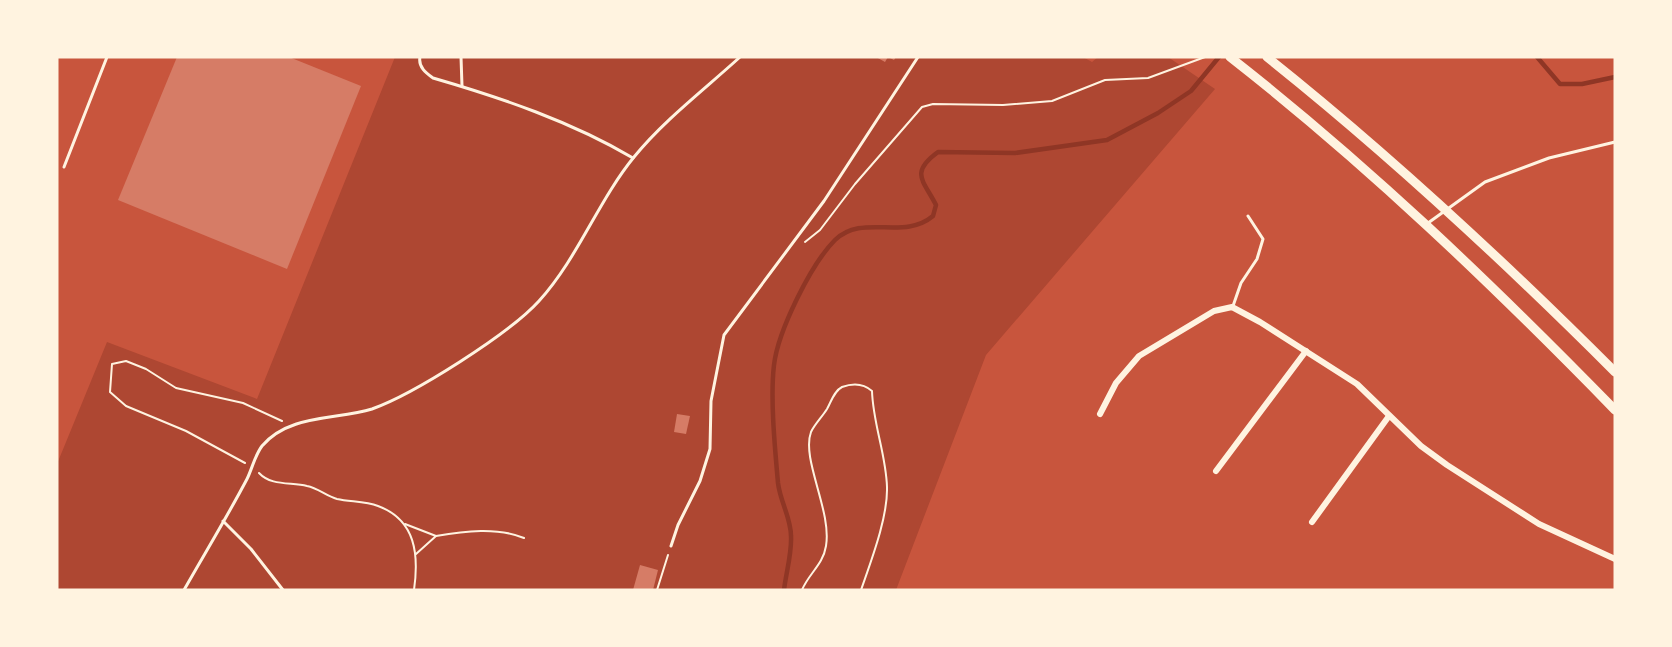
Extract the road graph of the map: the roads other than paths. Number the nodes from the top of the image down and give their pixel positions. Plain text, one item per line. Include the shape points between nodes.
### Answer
1 (107, 57) edge
2 (420, 57) edge
3 (461, 57) edge
4 (740, 57) edge
5 (918, 57) edge
6 (1230, 57) edge
7 (1267, 57) edge
8 (462, 86) junction
9 (1615, 142) edge
10 (633, 158) junction
11 (64, 167) dead end
12 (1447, 209) junction
13 (1248, 216) dead end
14 (1427, 224) junction
15 (1232, 308) junction
16 (1306, 351) junction
17 (1615, 372) edge
18 (1615, 410) edge
19 (1100, 414) dead end
20 (1389, 416) junction
21 (1216, 471) dead end
22 (223, 521) junction
23 (1312, 522) dead end
24 (671, 546) road end
25 (1615, 559) edge
26 (184, 590) edge
27 (283, 590) edge

1 - 11 lane
2 - 8 lane via 425,72
3 - 8 lane
4 - 10 lane
5 - 24 lane via 793,243 724,335 711,401 710,449
6 - 14 main road via 1343,148
7 - 12 main road
8 - 10 lane via 607,142
9 - 12 lane via 1549,158 1485,182
10 - 22 lane via 539,301 509,328 413,389 373,408 306,420 282,430 262,447
12 - 14 lane
12 - 17 main road
13 - 15 lane via 1263,239
14 - 18 main road
15 - 16 street
15 - 19 street via 1214,311 1138,356 1116,383
16 - 20 street via 1357,384
16 - 21 street
20 - 23 street
20 - 25 street via 1447,465 1539,524
22 - 26 lane
22 - 27 lane

